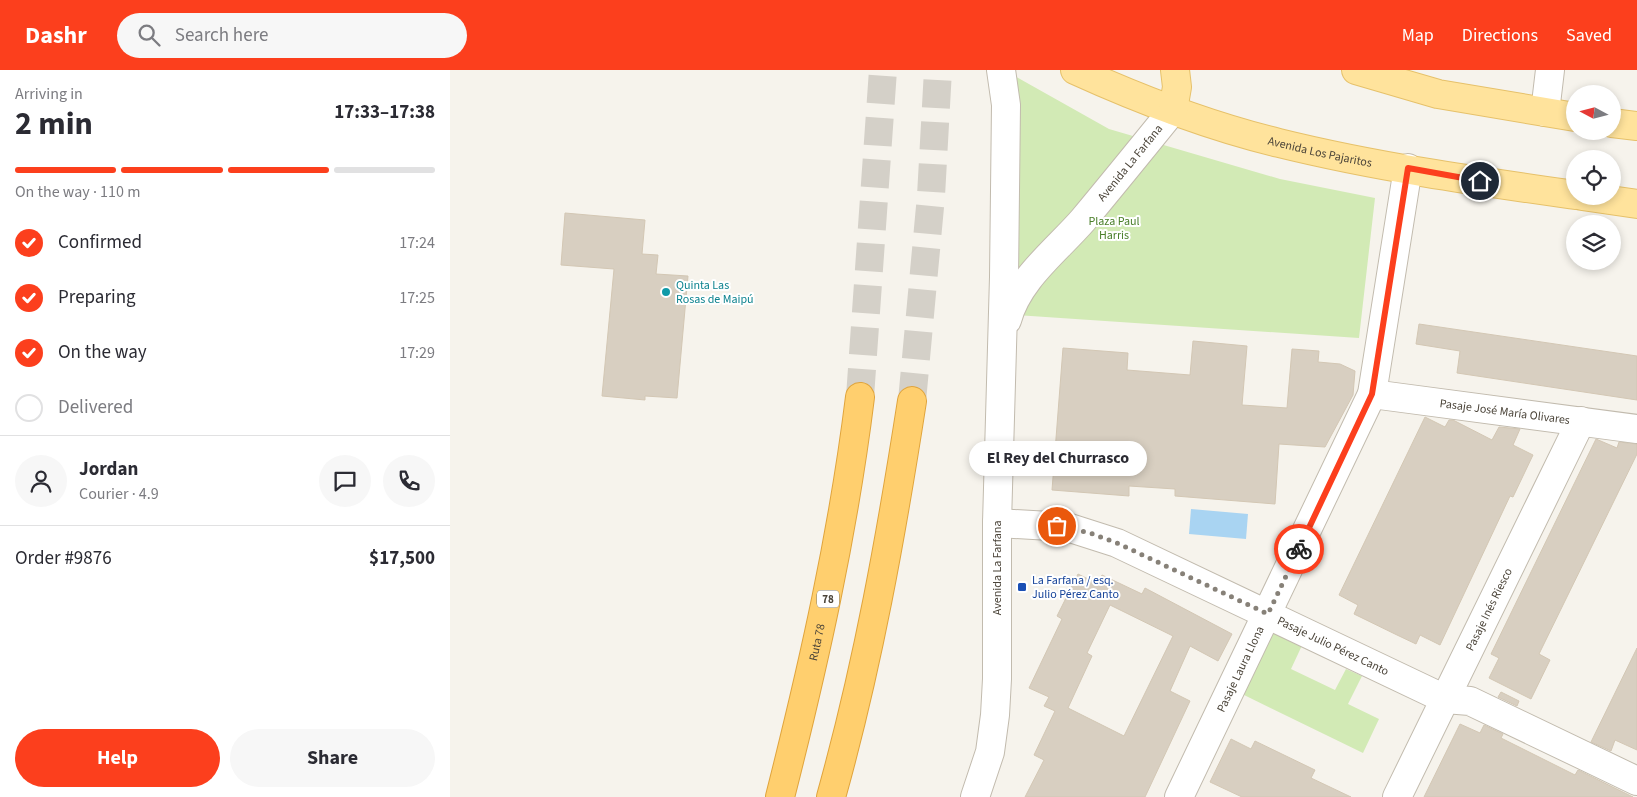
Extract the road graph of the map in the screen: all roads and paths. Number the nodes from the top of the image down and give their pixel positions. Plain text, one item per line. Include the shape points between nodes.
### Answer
1 (1001, 70) edge
2 (1076, 70) edge
3 (1175, 70) edge
4 (1356, 70) edge
5 (1550, 70) edge
6 (1173, 110) junction
7 (1545, 112) junction
8 (1566, 116) edge
9 (1621, 123) edge
10 (1637, 126) edge
11 (1408, 168) junction
12 (1566, 194) edge
13 (1621, 202) edge
14 (1637, 204) edge
15 (1002, 336) junction
16 (1372, 394) junction
17 (860, 397) tunnel mouth
18 (912, 401) tunnel mouth
19 (1581, 421) junction
20 (1637, 429) edge
21 (997, 523) junction
22 (1268, 614) junction
23 (1445, 699) junction
24 (1637, 782) edge
25 (780, 797) edge
26 (830, 797) edge
27 (975, 797) edge
28 (1179, 797) edge
29 (1397, 797) edge

1 - 15 street, Avenida La Farfana via 1006,105
2 - 6 main road, Avenida Los Pajaritos
3 - 6 main road via 1177,87
4 - 7 main road via 1438,94
5 - 7 street
6 - 11 main road, Avenida Los Pajaritos via 1279,143
6 - 15 street, Avenida La Farfana via 1082,221 1026,282 1011,306
7 - 8 main road
9 - 10 main road
11 - 12 main road, Avenida Los Pajaritos
11 - 16 street, Pasaje Laura Llona
13 - 14 main road
15 - 21 street, Avenida La Farfana
16 - 19 street, Pasaje José María Olivares
16 - 22 street, Pasaje Laura Llona
17 - 25 highway, Ruta 78 / 78 via 850,482 828,599
18 - 26 highway via 884,577
19 - 20 street, Pasaje José María Olivares
19 - 23 street, Pasaje Inés Riesco
21 - 22 street, Pasaje Julio Pérez Canto via 1047,525 1090,533
21 - 27 street, Avenida La Farfana via 996,715 990,752
22 - 23 street, Pasaje Julio Pérez Canto
22 - 28 street, Pasaje Laura Llona
23 - 24 street, Pasaje Julio Pérez Canto via 1470,701
23 - 29 street, Pasaje Inés Riesco

